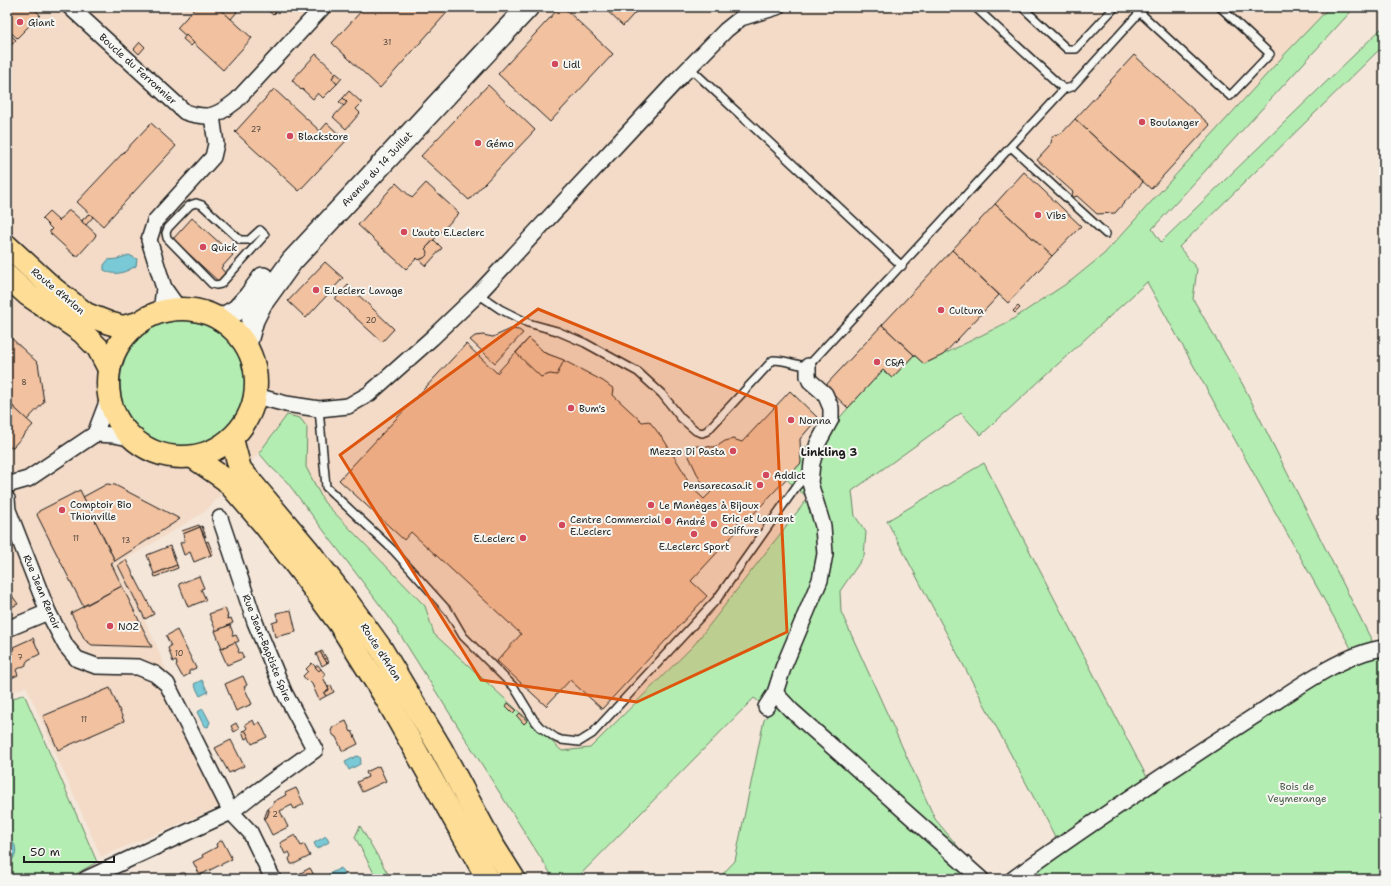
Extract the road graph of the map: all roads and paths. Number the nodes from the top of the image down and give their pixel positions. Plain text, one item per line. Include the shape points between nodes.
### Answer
1 (70, 7) edge
2 (323, 7) edge
3 (510, 7) edge
4 (528, 7) edge
5 (777, 7) edge
6 (975, 7) edge
7 (1022, 7) edge
8 (1115, 7) edge
9 (1220, 7) edge
10 (1137, 10) edge
11 (689, 68) junction
12 (1064, 89) junction
13 (212, 116) junction
14 (1011, 147) junction
15 (260, 230) joint
16 (1106, 234) dead end
17 (7, 246) edge
18 (902, 266) junction
19 (7, 276) edge
20 (478, 294) junction
21 (170, 311) junction
22 (220, 320) junction
23 (139, 323) junction
24 (246, 345) junction
25 (808, 366) junction
26 (109, 369) junction
27 (256, 396) junction
28 (109, 397) junction
29 (319, 408) junction
30 (95, 434) junction
31 (134, 439) junction
32 (232, 439) junction
33 (193, 457) junction
34 (812, 470) junction
35 (7, 485) edge
36 (7, 499) edge
37 (220, 518) dead end
38 (48, 612) junction
39 (7, 629) edge
40 (1384, 648) edge
41 (775, 693) junction
42 (766, 707) dead end
43 (231, 812) junction
44 (86, 879) edge
45 (273, 879) edge
46 (488, 879) edge
47 (514, 879) edge
48 (981, 879) edge
49 (1012, 879) edge

1 - 13 street, Boucle du Ferronnier via 185,112 199,117
2 - 13 street via 236,101 223,112
3 - 22 main road, Avenue du 14 Juillet via 281,254 250,297 237,310
4 - 24 main road, Avenue du 14 Juillet via 292,261 261,304 253,320
5 - 11 street via 741,18
6 - 12 lane
7 - 8 lane via 1067,49 1076,49
9 - 10 lane via 1270,54 1230,96
10 - 12 lane via 1072,87
11 - 18 lane
11 - 20 street
12 - 14 lane
13 - 21 street via 216,144 213,157 155,221 149,240
14 - 16 lane
14 - 18 lane
15 - 15 lane via 249,240 240,240 202,205 196,203 190,205 166,233 167,238 212,284 216,285 221,284 265,235
17 - 23 main road, Route d'Arlon via 55,290 86,314 123,327
18 - 25 lane
19 - 26 main road, Route d'Arlon via 28,295 82,332 98,348
20 - 25 lane via 528,323 557,331 585,343 638,372 662,394 681,418 702,433 708,431 774,360
20 - 29 street via 369,394 348,406
21 - 22 main road via 196,310
21 - 23 main road via 156,313
22 - 24 main road via 236,331
23 - 26 main road via 120,343
24 - 27 main road via 256,374
25 - 34 street via 810,381 825,394 831,408 831,419 818,443
26 - 28 main road
27 - 29 street via 286,404
27 - 32 main road via 248,420
28 - 30 street
28 - 31 main road via 119,422
29 - 34 lane via 326,487 393,550 449,612 463,636 514,687 540,727 561,740 585,740 613,712 717,599 796,487
30 - 31 street
30 - 35 street via 28,479
31 - 33 main road via 159,454
32 - 33 main road via 214,451
32 - 47 main road, Route d'Arlon via 240,469 307,549 380,647
33 - 46 main road, Route d'Arlon via 226,480 264,524 339,623 386,698
34 - 41 street via 810,483 823,526 825,554 820,580
36 - 38 street, Rue Jean Renoir via 8,510
37 - 43 street, Rue Jean-Baptiste Spire via 255,622 284,692 315,750
38 - 39 street
38 - 43 street, Rue Jean Renoir via 66,646 77,659 96,666 138,667 155,674 167,684
40 - 49 street via 1356,655 1318,675 1150,783
41 - 42 street
41 - 48 street
43 - 44 street, Rue Jean-Baptiste Spire
43 - 45 street, Rue Jean Renoir via 250,832

